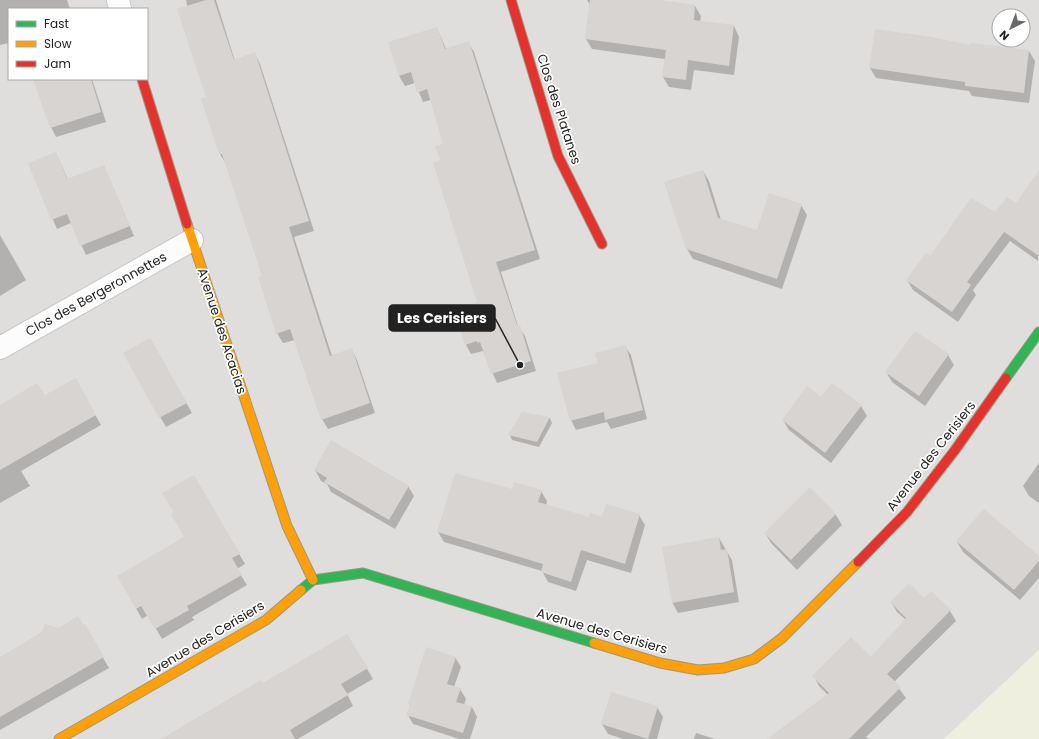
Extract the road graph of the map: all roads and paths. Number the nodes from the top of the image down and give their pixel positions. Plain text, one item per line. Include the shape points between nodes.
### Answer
1 (511, 0) edge
2 (142, 80) edge
3 (192, 240) junction
4 (602, 244) dead end
5 (1039, 332) edge
6 (0, 348) edge
7 (313, 580) junction
8 (59, 739) edge

1 - 4 street, Clos des Platanes via 558,156
2 - 3 street, Avenue des Acacias
3 - 6 street, Clos des Bergeronnettes
3 - 7 street, Avenue des Acacias via 287,526
5 - 7 street, Avenue des Cerisiers via 955,450 907,512 782,638 754,659 724,668 698,670 660,663 363,573
7 - 8 street, Avenue des Cerisiers via 266,620

